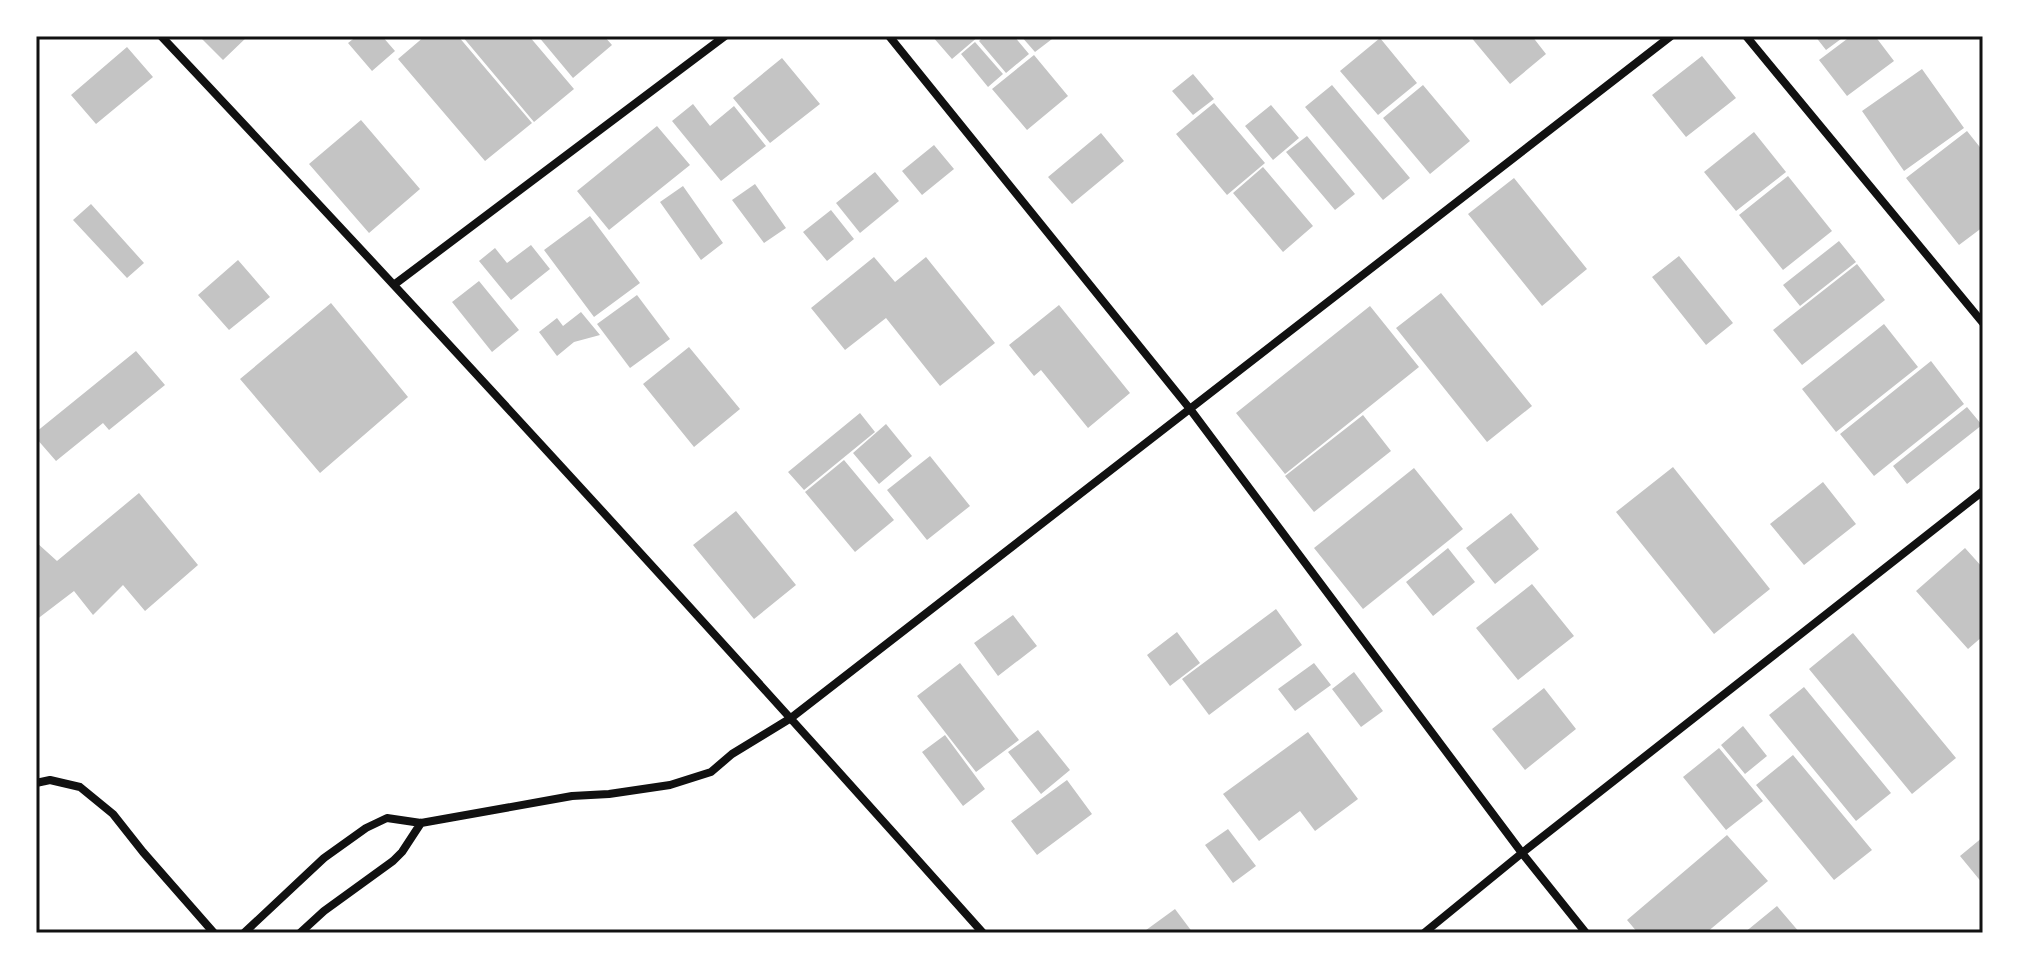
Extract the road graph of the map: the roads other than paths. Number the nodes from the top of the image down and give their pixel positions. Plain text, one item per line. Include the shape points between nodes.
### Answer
1 (161, 36) edge
2 (725, 36) edge
3 (889, 36) edge
4 (1671, 36) edge
5 (1746, 36) edge
6 (395, 284) junction
7 (1983, 323) edge
8 (1190, 409) junction
9 (1983, 491) edge
10 (791, 718) junction
11 (36, 783) edge
12 (421, 823) junction
13 (1522, 853) junction
14 (214, 933) edge
15 (244, 933) edge
16 (300, 933) edge
17 (983, 933) edge
18 (1424, 933) edge
19 (1586, 933) edge

1 - 6 street
2 - 6 street
3 - 8 street
4 - 8 street
5 - 7 street
6 - 10 street
8 - 10 street
8 - 13 street
9 - 13 street
10 - 12 street via 711,772 670,785
10 - 17 street
11 - 14 street via 50,780 80,787 113,814
12 - 15 street via 387,818 366,828 324,858
12 - 16 street via 393,861
13 - 18 street
13 - 19 street

